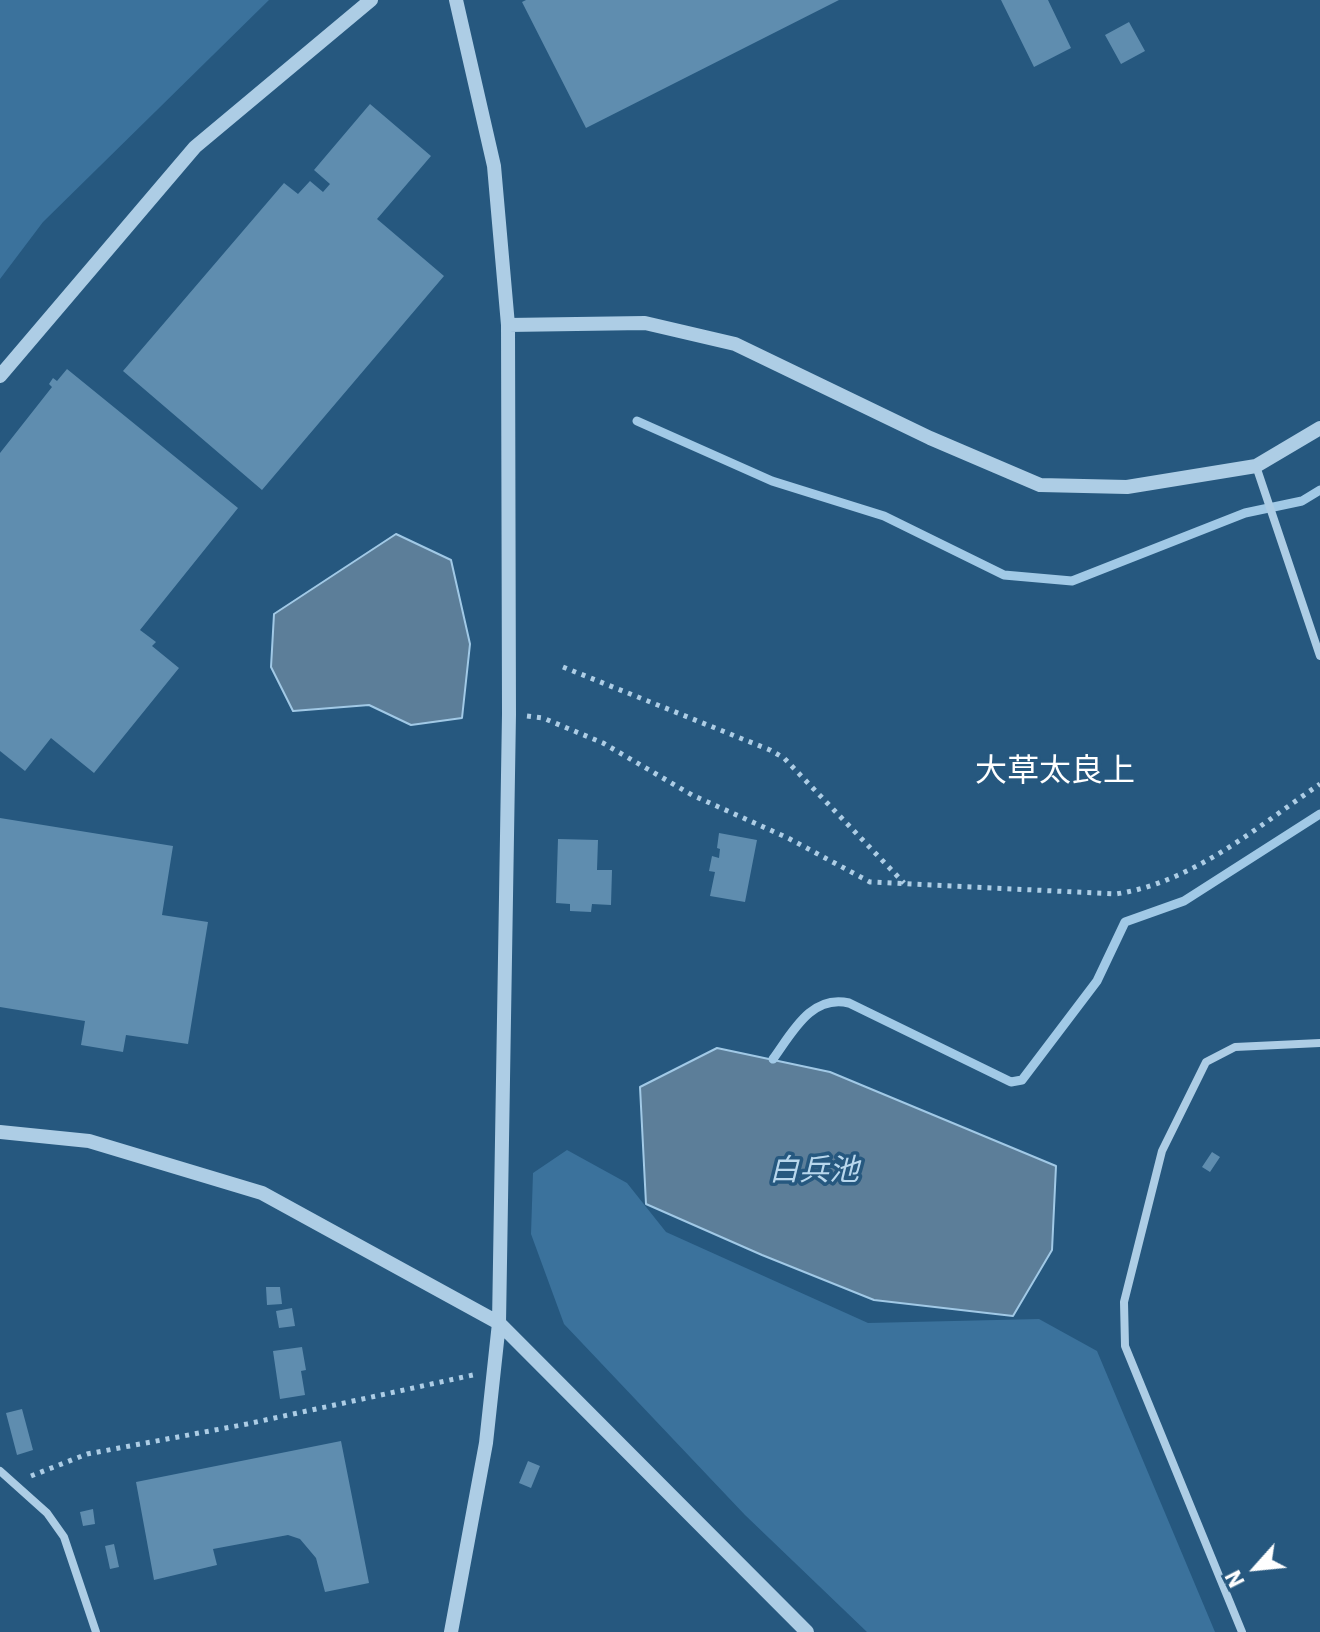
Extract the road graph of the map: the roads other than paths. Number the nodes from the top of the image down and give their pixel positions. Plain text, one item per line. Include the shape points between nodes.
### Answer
1 (371, 0) edge
2 (456, 0) edge
3 (508, 325) junction
4 (0, 376) edge
5 (1320, 428) edge
6 (1256, 466) junction
7 (1320, 656) edge
8 (1320, 1043) edge
9 (0, 1132) edge
10 (499, 1323) junction
11 (0, 1471) edge
12 (96, 1632) edge
13 (451, 1632) edge
14 (807, 1632) edge
15 (1242, 1632) edge

1 - 4 street via 195,147
2 - 3 street via 494,166
3 - 6 street via 645,323 735,344 1040,485 1127,487
3 - 10 street via 509,714
5 - 6 street
6 - 7 street
8 - 15 street via 1235,1047 1206,1062 1162,1151 1124,1302 1125,1346
9 - 10 street via 89,1141 262,1193
10 - 13 street via 486,1443
10 - 14 street
11 - 12 street via 47,1513 64,1537

